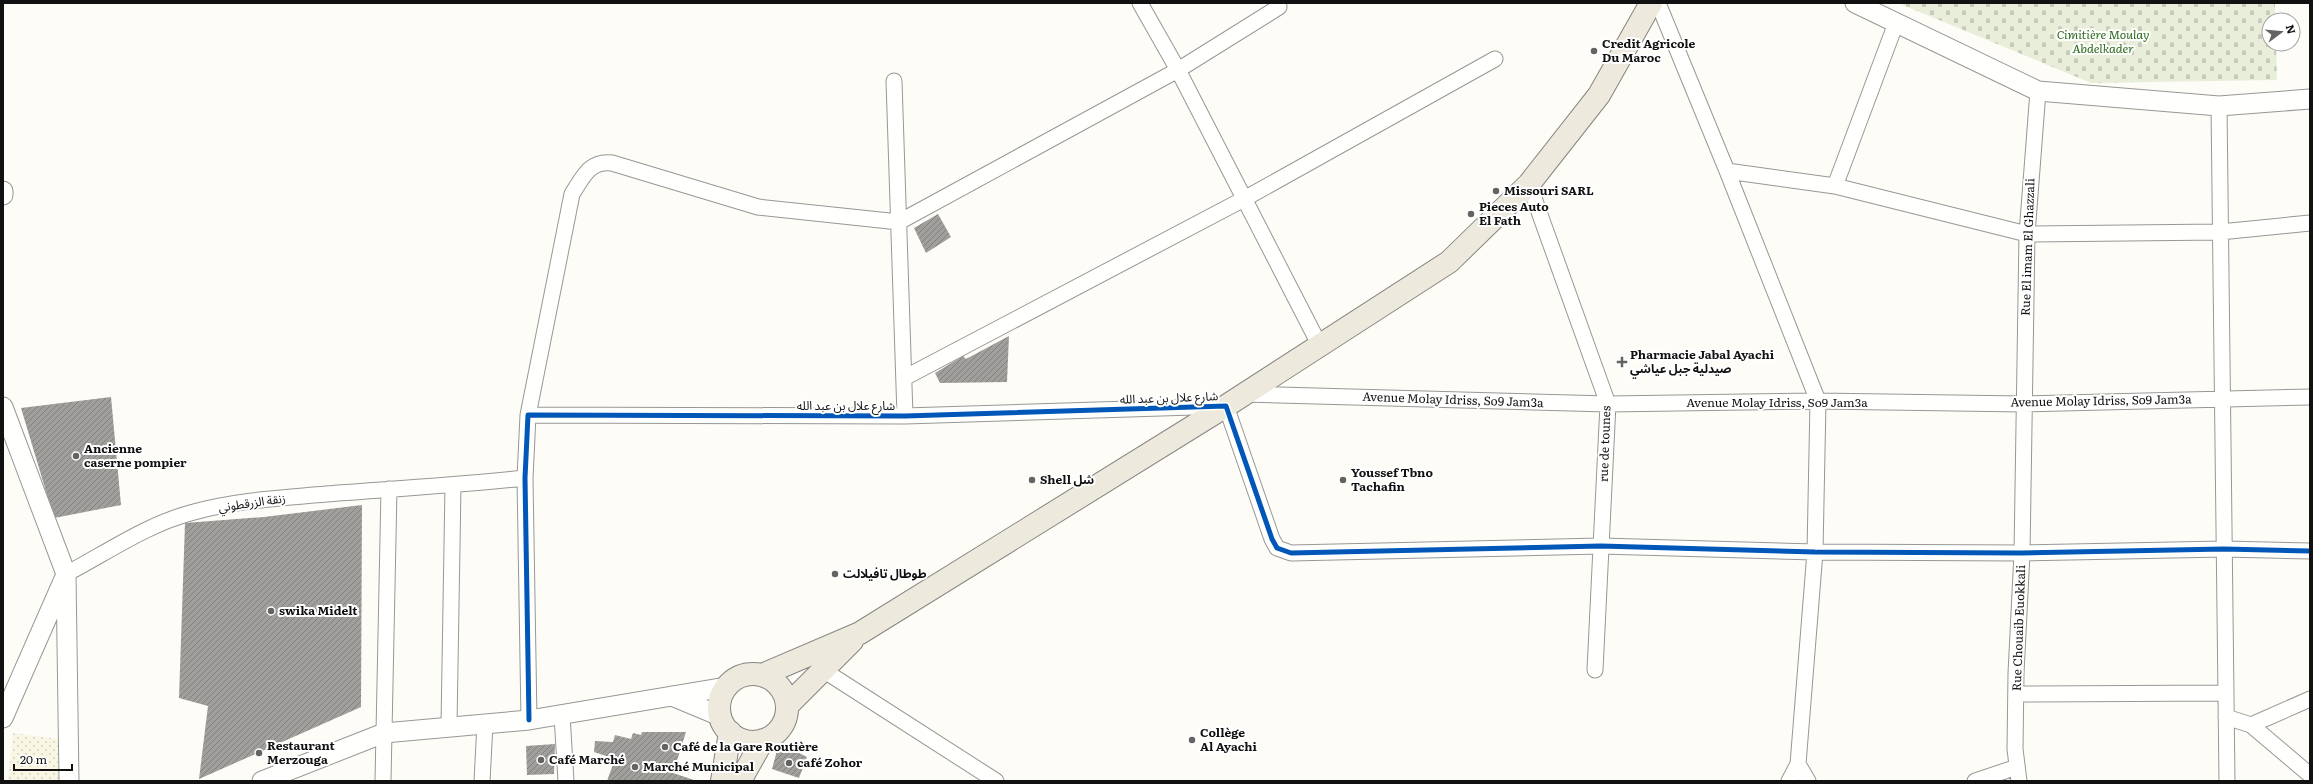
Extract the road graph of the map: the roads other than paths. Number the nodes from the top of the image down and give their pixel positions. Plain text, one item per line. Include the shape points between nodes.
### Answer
1 (1140, 3) edge
2 (1650, 3) edge
3 (1658, 3) edge
4 (1855, 3) edge
5 (1280, 7) dead end
6 (1896, 23) junction
7 (1495, 59) dead end
8 (1178, 70) junction
9 (894, 81) dead end
10 (2038, 91) junction
11 (2310, 99) edge
12 (2219, 106) junction
13 (1728, 171) junction
14 (1529, 184) junction
15 (1834, 186) junction
16 (3, 191) edge
17 (3, 195) edge
18 (1244, 199) junction
19 (899, 222) junction
20 (2310, 223) edge
21 (2220, 232) junction
22 (2027, 234) junction
23 (1320, 346) junction
24 (904, 378) junction
25 (2310, 397) edge
26 (2222, 399) junction
27 (1235, 400) junction
28 (1818, 401) junction
29 (1608, 404) junction
30 (2023, 404) junction
31 (3, 407) edge
32 (528, 415) junction
33 (905, 416) junction
34 (525, 478) junction
35 (453, 485) junction
36 (389, 489) junction
37 (1601, 546) junction
38 (2224, 549) junction
39 (2310, 551) edge
40 (1814, 552) junction
41 (2022, 552) junction
42 (66, 574) junction
43 (860, 633) junction
44 (823, 670) junction
45 (1595, 670) dead end
46 (762, 675) junction
47 (726, 687) junction
48 (2226, 693) junction
49 (2016, 694) junction
50 (672, 696) junction
51 (2310, 699) edge
52 (787, 706) junction
53 (562, 715) junction
54 (2226, 717) junction
55 (3, 718) edge
56 (529, 720) junction
57 (485, 724) junction
58 (725, 724) junction
59 (2251, 725) junction
60 (449, 726) junction
61 (384, 733) junction
62 (763, 740) junction
63 (1798, 764) junction
64 (2018, 774) edge
65 (2310, 775) edge
66 (69, 781) edge
67 (262, 781) edge
68 (383, 781) edge
69 (482, 781) edge
70 (566, 781) edge
71 (722, 781) edge
72 (740, 781) edge
73 (996, 781) edge
74 (1789, 781) edge
75 (1808, 781) edge
76 (1975, 781) edge
77 (2227, 781) edge

1 - 8 street
2 - 14 main road via 1598,95
3 - 13 street
4 - 6 street
5 - 8 street
6 - 10 street
6 - 15 street
7 - 18 street
8 - 18 street
8 - 19 street
9 - 19 street
10 - 12 street
10 - 22 street, Rue El imam El Ghazzali
11 - 12 street
12 - 21 street
13 - 15 street
13 - 28 street
14 - 23 main road via 1449,262
14 - 29 street, rue de tounes
15 - 22 street
16 - 17 street
18 - 23 street
18 - 24 street
19 - 24 street
19 - 32 street via 758,207 612,163 594,165 572,194
20 - 21 street
21 - 22 street
21 - 26 street
22 - 30 street, Rue El imam El Ghazzali
23 - 27 main road
24 - 33 street
25 - 26 street, Avenue Molay Idriss, So9 Jam3a
26 - 30 street, Avenue Molay Idriss, So9 Jam3a
26 - 38 street
27 - 29 street, Avenue Molay Idriss, So9 Jam3a
27 - 33 street, شارع علال بن عبد الله
27 - 37 street via 1272,539 1277,548 1284,551 1291,553
27 - 43 main road
28 - 29 street, Avenue Molay Idriss, So9 Jam3a
28 - 30 street, Avenue Molay Idriss, So9 Jam3a
28 - 40 street
29 - 37 street, rue de tounes
30 - 41 street, Rue Chouaib Euokkali
31 - 42 street
32 - 33 street, شارع علال بن عبد الله
32 - 34 street
34 - 35 street, زنقة الزرقطوني
34 - 56 street
35 - 36 street, زنقة الزرقطوني
35 - 60 street
36 - 42 street, زنقة الزرقطوني via 252,500 194,512 154,526
36 - 61 street
37 - 40 street
37 - 45 street, rue de tounes
38 - 39 street
38 - 41 street
38 - 48 street
40 - 41 street
40 - 63 street
41 - 49 street, Rue Chouaib Euokkali
42 - 55 street
42 - 66 street
43 - 44 main road
43 - 46 main road
44 - 52 main road
44 - 73 street
46 - 47 main road via 742,676
46 - 52 main road via 779,686
47 - 50 street
47 - 58 main road via 719,706
48 - 49 street
48 - 54 street
49 - 64 street, Rue Chouaib Euokkali
50 - 53 street
50 - 58 street
51 - 59 street
52 - 62 main road via 786,717 781,727 773,736
53 - 56 street
53 - 70 street
54 - 59 street
54 - 77 street
56 - 57 street
57 - 60 street
57 - 69 street
58 - 62 main road via 745,740
58 - 71 main road
59 - 65 street
60 - 61 street
61 - 67 street
61 - 68 street
62 - 72 main road
63 - 74 street
63 - 75 street
64 - 76 street

